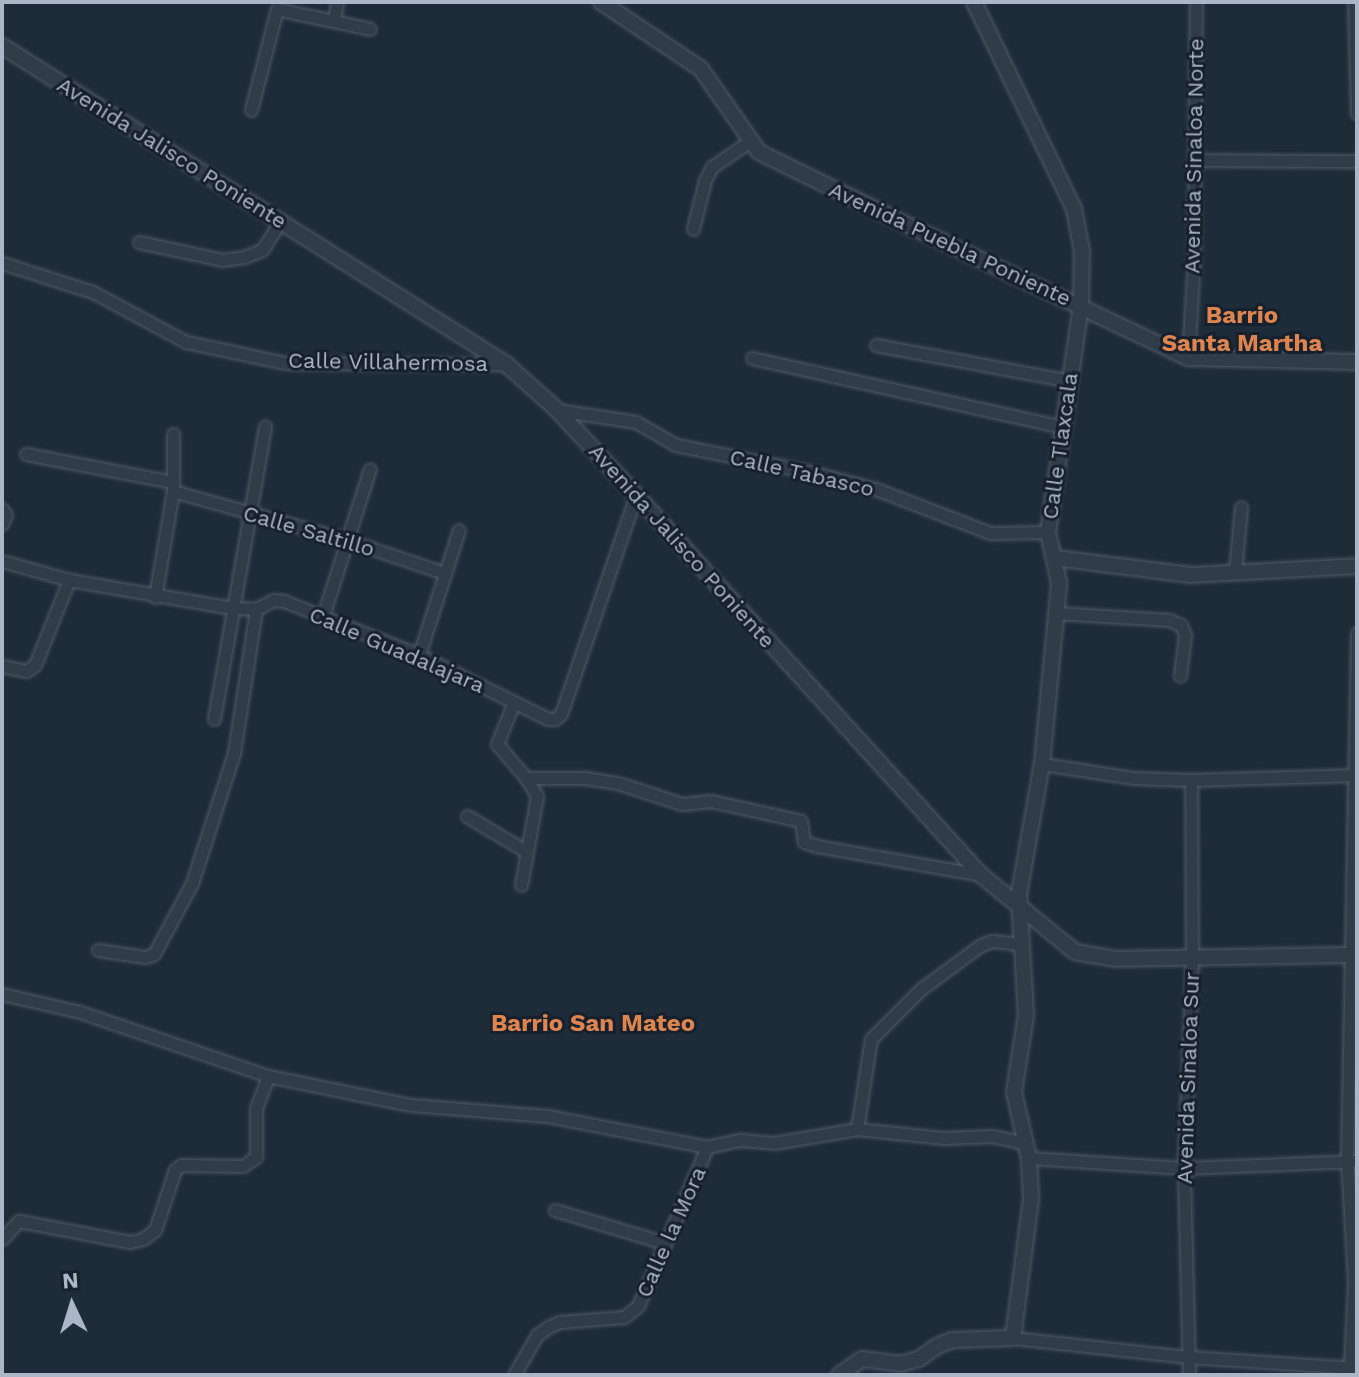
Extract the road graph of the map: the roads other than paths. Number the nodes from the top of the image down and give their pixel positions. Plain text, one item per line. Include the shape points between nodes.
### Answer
1 (337, 2) edge
2 (601, 2) edge
3 (974, 2) edge
4 (1196, 2) edge
5 (1354, 2) edge
6 (334, 21) junction
7 (370, 29) dead end
8 (2, 46) edge
9 (251, 110) dead end
10 (1357, 113) edge
11 (750, 141) junction
12 (1195, 160) junction
13 (1357, 161) edge
14 (280, 222) junction
15 (693, 229) dead end
16 (139, 242) dead end
17 (2, 263) edge
18 (1081, 306) junction
19 (876, 345) dead end
20 (752, 358) dead end
21 (1188, 358) junction
22 (1357, 362) edge
23 (506, 364) junction
24 (1070, 381) junction
25 (557, 410) junction
26 (265, 426) dead end
27 (1063, 427) junction
28 (173, 434) dead end
29 (26, 454) dead end
30 (370, 469) dead end
31 (173, 487) junction
32 (636, 495) junction
33 (1241, 507) dead end
34 (2, 509) edge
35 (249, 513) junction
36 (2, 524) edge
37 (459, 530) dead end
38 (1048, 532) junction
39 (347, 540) junction
40 (1055, 558) junction
41 (2, 561) edge
42 (1357, 566) edge
43 (1235, 571) junction
44 (444, 573) junction
45 (69, 580) junction
46 (155, 597) junction
47 (233, 608) junction
48 (256, 609) junction
49 (1056, 613) junction
50 (322, 619) junction
51 (1357, 633) edge
52 (419, 655) junction
53 (2, 666) edge
54 (1180, 676) dead end
55 (514, 702) junction
56 (214, 719) dead end
57 (1042, 764) junction
58 (1357, 775) edge
59 (526, 778) junction
60 (1191, 780) junction
61 (467, 816) dead end
62 (527, 852) junction
63 (981, 875) junction
64 (521, 885) dead end
65 (1020, 909) junction
66 (1023, 944) junction
67 (98, 950) dead end
68 (1192, 955) junction
69 (1355, 955) edge
70 (2, 994) edge
71 (268, 1076) junction
72 (857, 1129) junction
73 (707, 1147) junction
74 (1027, 1151) junction
75 (1352, 1161) edge
76 (1184, 1168) junction
77 (555, 1210) dead end
78 (2, 1239) edge
79 (665, 1243) junction
80 (1013, 1338) junction
81 (1189, 1357) junction
82 (1354, 1368) edge
83 (514, 1375) edge
84 (839, 1375) edge
85 (1189, 1375) edge

1 - 6 street
2 - 11 street, Avenida Puebla Poniente via 701,69
3 - 18 street, Calle Tlaxcala via 1074,209 1082,251
4 - 12 street, Avenida Sinaloa Norte
5 - 10 street
6 - 7 street
6 - 9 street via 277,9
8 - 14 street, Avenida Jalisco Poniente
11 - 15 street via 712,167
11 - 18 street, Avenida Puebla Poniente via 768,158
12 - 13 street
12 - 21 street, Avenida Sinaloa Norte
14 - 16 street via 262,250 244,257 222,260
14 - 23 street, Avenida Jalisco Poniente
17 - 23 street, Calle Villahermosa via 93,292 186,342 286,363
18 - 21 street, Avenida Puebla Poniente
18 - 24 street, Calle Tlaxcala
19 - 24 street
20 - 27 street
21 - 22 street, Avenida Puebla Poniente
23 - 25 street, Avenida Jalisco Poniente
24 - 27 street, Calle Tlaxcala
25 - 32 street, Avenida Jalisco Poniente
25 - 38 street, Calle Tabasco via 636,422 676,445 876,489 990,533
26 - 35 street
27 - 38 street, Calle Tlaxcala
28 - 31 street
29 - 31 street, Calle Saltillo
30 - 39 street
31 - 35 street, Calle Saltillo
31 - 46 street
32 - 55 street, Calle Guadalajara via 561,714 548,719
32 - 63 street, Avenida Jalisco Poniente
33 - 43 street
34 - 36 street
35 - 39 street, Calle Saltillo
35 - 47 street
37 - 44 street
38 - 40 street, Calle Tlaxcala
39 - 44 street, Calle Saltillo
39 - 50 street
40 - 43 street via 1152,573
40 - 49 street, Calle Tlaxcala
41 - 45 street, Calle Guadalajara
42 - 43 street
44 - 52 street
45 - 46 street, Calle Guadalajara
45 - 53 street via 35,665 26,671
46 - 47 street, Calle Guadalajara
47 - 48 street, Calle Guadalajara
47 - 56 street
48 - 50 street, Calle Guadalajara via 284,601
48 - 67 street via 234,753 192,883 154,954
49 - 54 street via 1181,625 1185,635
49 - 57 street, Calle Tlaxcala
50 - 52 street, Calle Guadalajara
51 - 58 street
52 - 55 street, Calle Guadalajara
55 - 59 street via 497,744
57 - 60 street via 1133,778
57 - 65 street, Calle Tlaxcala via 1019,883
58 - 60 street
58 - 69 street
59 - 62 street via 537,796
59 - 63 street via 585,778 682,804 711,801 801,821 804,842 817,846
60 - 68 street, Avenida Sinaloa Sur
61 - 62 street
62 - 64 street
63 - 65 street, Avenida Jalisco Poniente
65 - 66 street, Calle Tlaxcala
65 - 68 street, Avenida Jalisco Poniente via 1075,952 1116,959
66 - 72 street via 981,945 921,989 871,1039
66 - 74 street, Calle Tlaxcala via 1026,1015 1014,1092
68 - 69 street, Avenida Jalisco Poniente
68 - 76 street, Avenida Sinaloa Sur
69 - 75 street
70 - 71 street via 124,1027
71 - 73 street via 411,1105 548,1116
71 - 78 street via 256,1108 256,1157 243,1166 181,1165 155,1230 143,1239 130,1242 19,1221
72 - 73 street via 774,1143 741,1140
72 - 74 street via 944,1138 992,1136
73 - 79 street, Calle la Mora
74 - 76 street
74 - 80 street, Calle Tlaxcala via 1031,1199
75 - 76 street
75 - 82 street
76 - 81 street, Avenida Sinaloa Sur
77 - 79 street
79 - 83 street, Calle la Mora via 638,1306 624,1317 548,1327 537,1335
80 - 81 street
80 - 84 street via 953,1340 900,1364 862,1359
81 - 82 street
81 - 85 street, Avenida Sinaloa Sur

